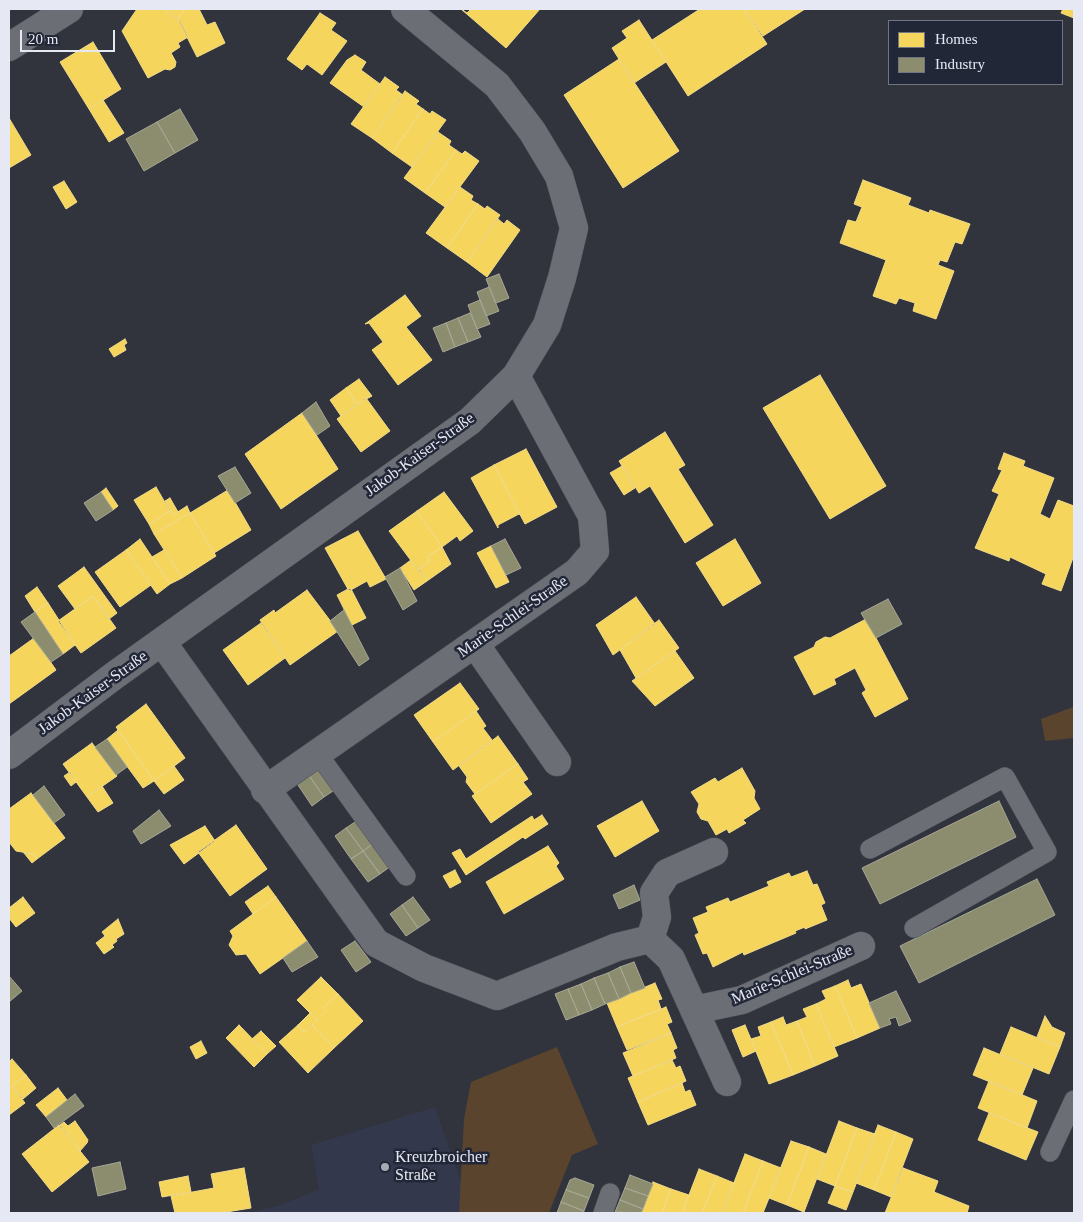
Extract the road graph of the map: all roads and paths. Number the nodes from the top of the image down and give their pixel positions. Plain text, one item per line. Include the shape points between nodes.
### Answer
1 (69, 9) edge
2 (405, 9) edge
3 (9, 47) edge
4 (516, 376) junction
5 (162, 642) junction
6 (475, 644) junction
7 (318, 754) junction
8 (9, 755) edge
9 (557, 762) dead end
10 (266, 790) junction
11 (870, 849) dead end
12 (714, 852) dead end
13 (406, 876) dead end
14 (914, 928) dead end
15 (650, 938) junction
16 (861, 946) dead end
17 (694, 1010) junction
18 (727, 1082) dead end
19 (1074, 1100) edge
20 (1050, 1152) dead end
21 (610, 1193) dead end
22 (603, 1213) edge

1 - 3 street
2 - 4 street, Jakob-Kaiser-Straße via 498,85 532,131 559,176 574,228 547,325
4 - 5 street, Jakob-Kaiser-Straße via 470,421
4 - 6 street, Marie-Schlei-Straße via 592,516 595,551 577,572
5 - 8 street, Jakob-Kaiser-Straße
5 - 10 street
6 - 7 street, Marie-Schlei-Straße
6 - 9 street
7 - 10 street, Marie-Schlei-Straße
7 - 13 lane
10 - 15 street via 376,943 424,968 497,996 616,947
11 - 14 lane via 1005,777 1047,852
12 - 15 street via 667,873 654,893 657,917
15 - 17 street via 671,959
16 - 17 street, Marie-Schlei-Straße via 742,1000
17 - 18 street
19 - 20 lane
21 - 22 lane

